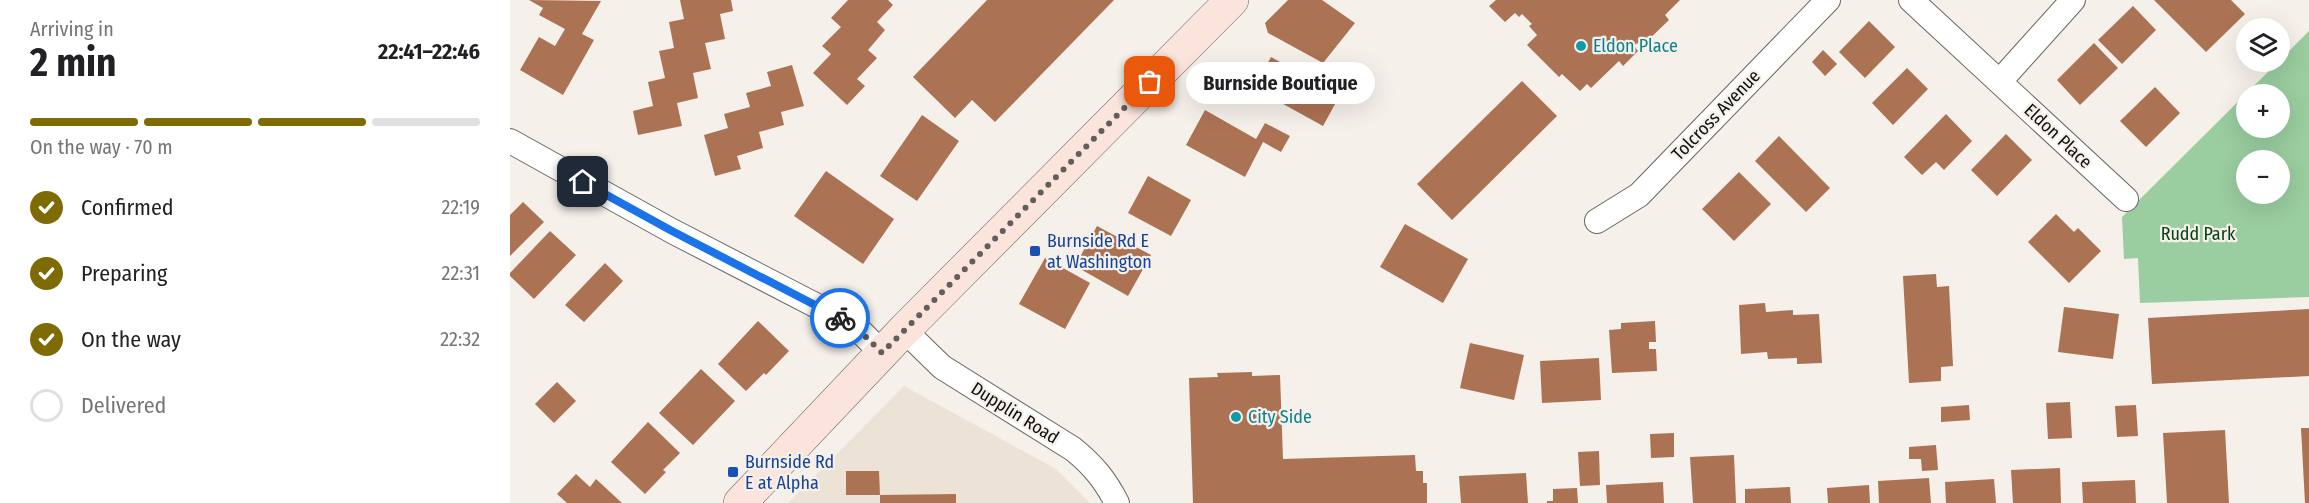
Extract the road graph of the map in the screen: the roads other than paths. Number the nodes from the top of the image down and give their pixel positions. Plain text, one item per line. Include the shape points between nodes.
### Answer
1 (1232, 0) edge
2 (1828, 0) edge
3 (1911, 0) edge
4 (2073, 0) edge
5 (2000, 81) junction
6 (510, 141) edge
7 (2126, 199) dead end
8 (1597, 221) dead end
9 (893, 341) junction
10 (740, 503) edge
11 (1117, 503) edge

1 - 9 main road
2 - 8 street, Tolcross Avenue via 1639,195
3 - 5 street, Eldon Place
4 - 5 street
5 - 7 street, Eldon Place
6 - 9 street, Dupplin Road via 857,328
9 - 10 main road
9 - 11 street, Dupplin Road via 1073,449 1092,465

